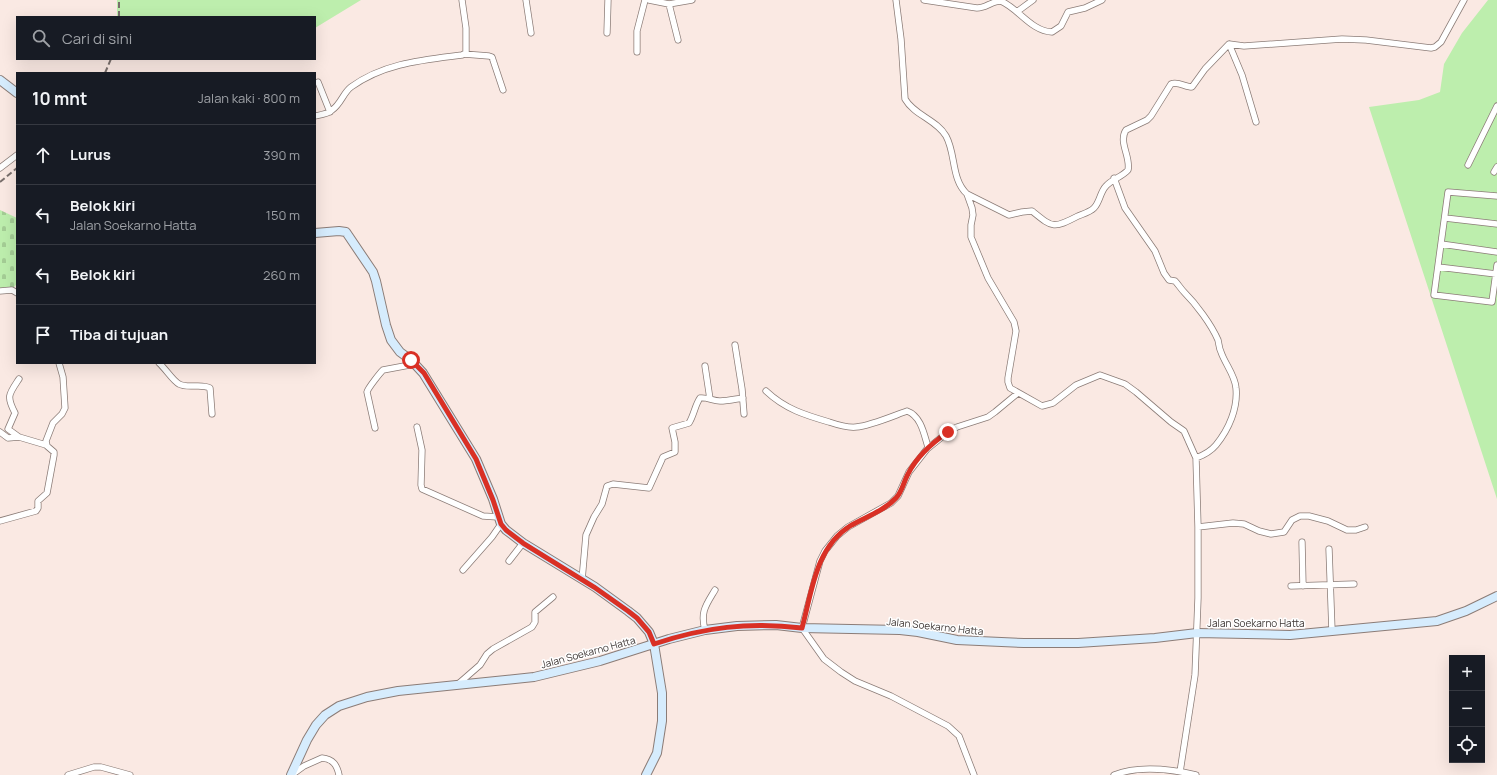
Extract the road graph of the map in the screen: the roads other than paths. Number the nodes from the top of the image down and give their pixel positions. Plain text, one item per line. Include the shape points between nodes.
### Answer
1 (462, 0) edge
2 (526, 0) edge
3 (608, 0) edge
4 (645, 0) edge
5 (649, 0) edge
6 (692, 0) edge
7 (896, 0) edge
8 (924, 0) edge
9 (1033, 0) edge
10 (1102, 0) edge
11 (1464, 0) edge
12 (669, 4) junction
13 (1018, 11) junction
14 (531, 33) dead end
15 (607, 33) dead end
16 (678, 40) dead end
17 (1229, 44) junction
18 (637, 52) dead end
19 (464, 54) junction
20 (0, 80) edge
21 (318, 82) dead end
22 (503, 90) dead end
23 (16, 92) edge
24 (1497, 106) edge
25 (330, 112) junction
26 (316, 116) edge
27 (1256, 122) dead end
28 (16, 155) edge
29 (1468, 165) dead end
30 (0, 168) edge
31 (1114, 178) junction
32 (967, 194) junction
33 (1497, 196) edge
34 (1445, 218) junction
35 (1497, 224) edge
36 (316, 233) edge
37 (1441, 244) junction
38 (1497, 252) edge
39 (1497, 265) edge
40 (1438, 267) junction
41 (1496, 274) junction
42 (0, 291) edge
43 (16, 292) edge
44 (734, 344) dead end
45 (59, 364) edge
46 (161, 364) edge
47 (415, 364) junction
48 (705, 366) dead end
49 (19, 379) dead end
50 (766, 391) dead end
51 (1018, 393) junction
52 (743, 398) junction
53 (710, 399) junction
54 (212, 414) dead end
55 (744, 414) dead end
56 (417, 427) dead end
57 (375, 428) dead end
58 (0, 432) edge
59 (19, 437) junction
60 (46, 444) junction
61 (928, 447) junction
62 (1196, 458) junction
63 (499, 520) junction
64 (0, 521) edge
65 (1198, 527) junction
66 (1365, 527) dead end
67 (1302, 542) dead end
68 (523, 543) junction
69 (1329, 549) dead end
70 (509, 561) dead end
71 (463, 570) dead end
72 (582, 580) junction
73 (1354, 584) dead end
74 (1330, 585) junction
75 (1291, 586) dead end
76 (1303, 586) junction
77 (715, 590) dead end
78 (1497, 596) edge
79 (552, 597) dead end
80 (802, 628) junction
81 (705, 630) junction
82 (1332, 631) junction
83 (1197, 633) junction
84 (654, 644) junction
85 (457, 685) junction
86 (1180, 772) junction
87 (68, 775) edge
88 (130, 775) edge
89 (291, 775) edge
90 (339, 775) edge
91 (646, 775) edge
92 (974, 775) edge
93 (1114, 775) edge
94 (1196, 775) edge

1 - 19 street via 466,28
2 - 14 street
3 - 15 street
4 - 18 street via 637,32
5 - 12 street
6 - 12 street
7 - 32 street via 905,99 946,136 957,179
8 - 13 street via 977,8 1001,1
9 - 13 street
10 - 13 street via 1068,12 1059,28 1052,32 1027,22
11 - 17 street via 1441,42 1435,47 1342,39 1244,46
12 - 16 street
17 - 27 street via 1242,75
17 - 31 street via 1192,87 1171,84 1151,116 1126,130 1123,139 1128,170
19 - 22 street via 492,57
19 - 25 street via 411,61 378,71 351,87
20 - 23 street
21 - 25 street
24 - 29 street
25 - 26 street
28 - 30 street
31 - 32 street via 1102,192 1095,207 1065,223 1053,225 1041,220 1032,211 1009,215
31 - 62 street via 1125,208 1155,251 1164,273 1191,298 1218,340 1233,375 1236,407 1216,445 1206,454
32 - 51 street via 973,215 970,225 971,237 988,278 1014,322 1016,331 1008,382 1010,388
33 - 34 street via 1448,192
34 - 35 street
34 - 37 street
36 - 47 street via 339,230 349,235 373,272 391,340 400,352
37 - 38 street
37 - 40 street
39 - 41 street
40 - 41 street
40 - 41 street via 1434,295 1492,302
42 - 43 street via 12,290
44 - 52 street
45 - 60 street via 63,377 65,408 53,423
46 - 54 street via 180,385 210,388
47 - 57 street via 383,370 368,387
47 - 63 street via 424,373 476,459
48 - 53 street
49 - 59 street via 10,395 10,405 15,413 8,429
50 - 61 street via 774,399 810,417 847,427 862,426 907,411 916,417
51 - 61 street via 995,412 957,427
51 - 62 street via 1042,406 1053,403 1076,385 1100,376 1125,384 1184,431
52 - 53 street via 721,401
52 - 55 street
53 - 72 street via 700,398 689,423 672,428 675,452 663,457 649,488 613,484 607,486 602,504 586,535
56 - 63 street via 422,450 422,489 483,516
58 - 59 street via 8,438
59 - 60 street
60 - 64 street via 54,455 47,493 38,501 38,509
61 - 80 street via 909,472 898,496 891,503 843,531 825,551
62 - 65 street
63 - 68 street via 506,530
63 - 71 street via 492,536
65 - 66 street via 1244,524 1271,534 1284,532 1292,520 1300,516 1328,521 1347,530
65 - 83 street
67 - 76 street
68 - 70 street
68 - 72 street
69 - 74 street
72 - 84 street via 637,618 649,632
73 - 74 street
74 - 76 street
74 - 82 street
75 - 76 street
77 - 81 street via 705,606
78 - 82 street, Jalan Soekarno Hatta via 1437,621
79 - 85 street via 535,612 532,627 493,649 480,665
80 - 81 street, Jalan Soekarno Hatta via 748,625
80 - 83 street, Jalan Soekarno Hatta via 900,630 957,640 1078,644
80 - 92 street via 824,659 841,672 933,718 953,731 958,736
81 - 84 street, Jalan Soekarno Hatta
82 - 83 street, Jalan Soekarno Hatta via 1290,635
83 - 86 street via 1195,675
84 - 85 street, Jalan Soekarno Hatta via 600,661 534,677
84 - 91 street via 662,693 662,721 657,753
85 - 89 street, Jalan Soekarno Hatta via 398,691 340,706 325,715 316,725
86 - 93 street via 1156,769 1127,770
86 - 94 street
87 - 88 street via 94,767
89 - 90 street via 322,758 332,761

